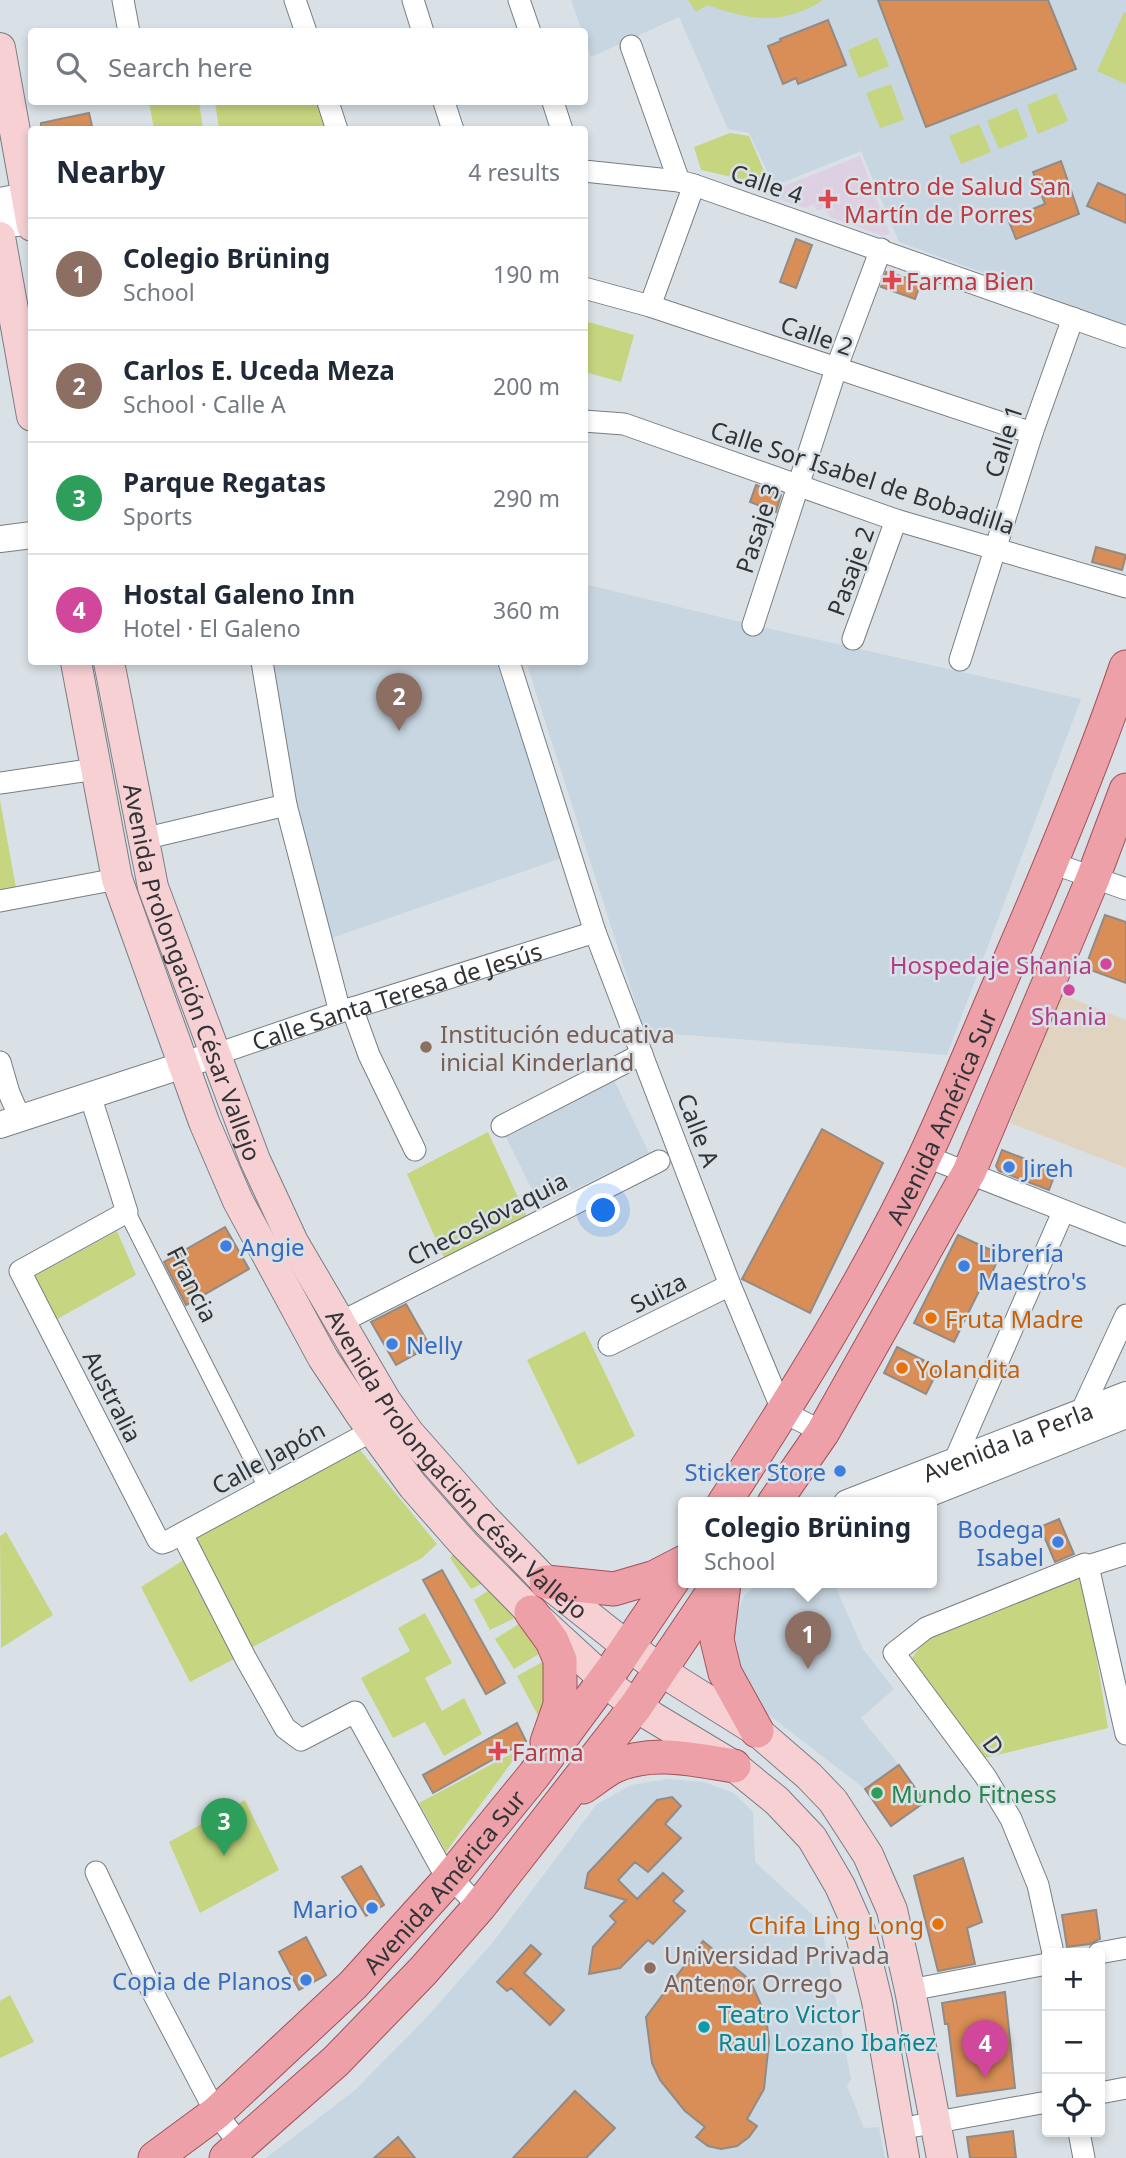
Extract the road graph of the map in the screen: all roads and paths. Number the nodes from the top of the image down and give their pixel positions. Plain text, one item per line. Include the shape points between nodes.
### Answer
1 (123, 0) edge
2 (295, 0) edge
3 (413, 0) edge
4 (519, 0) edge
5 (129, 28) edge
6 (303, 28) edge
7 (422, 28) edge
8 (529, 28) edge
9 (631, 46) dead end
10 (0, 48) edge
11 (329, 105) edge
12 (445, 105) edge
13 (554, 105) edge
14 (336, 126) edge
15 (452, 126) edge
16 (561, 126) edge
17 (588, 171) edge
18 (687, 183) junction
19 (22, 211) edge
20 (0, 225) edge
21 (0, 237) edge
22 (881, 249) junction
23 (588, 289) edge
24 (650, 306) junction
25 (1073, 318) junction
26 (1126, 337) edge
27 (836, 369) junction
28 (28, 394) edge
29 (588, 421) edge
30 (1032, 433) junction
31 (798, 488) junction
32 (896, 520) junction
33 (28, 536) edge
34 (0, 539) edge
35 (996, 549) junction
36 (1126, 587) edge
37 (752, 625) dead end
38 (853, 639) dead end
39 (960, 660) dead end
40 (77, 665) edge
41 (110, 665) edge
42 (262, 665) edge
43 (510, 665) edge
44 (1126, 667) edge
45 (96, 769) junction
46 (0, 783) edge
47 (1126, 790) edge
48 (286, 805) junction
49 (143, 839) junction
50 (1052, 863) junction
51 (1093, 878) junction
52 (117, 879) junction
53 (1126, 889) edge
54 (0, 901) edge
55 (596, 932) junction
56 (346, 1010) junction
57 (217, 1054) junction
58 (642, 1054) junction
59 (0, 1062) edge
60 (183, 1065) junction
61 (90, 1095) junction
62 (10, 1121) edge
63 (502, 1126) dead end
64 (415, 1150) dead end
65 (925, 1156) junction
66 (659, 1161) dead end
67 (969, 1172) junction
68 (127, 1212) junction
69 (1063, 1212) junction
70 (1126, 1236) edge
71 (730, 1285) junction
72 (1126, 1315) edge
73 (339, 1323) junction
74 (609, 1345) dead end
75 (1126, 1395) edge
76 (783, 1412) junction
77 (1082, 1413) junction
78 (1126, 1415) edge
79 (386, 1423) junction
80 (823, 1432) junction
81 (1067, 1438) junction
82 (954, 1462) junction
83 (267, 1488) junction
84 (786, 1496) edge
85 (728, 1497) edge
86 (863, 1497) edge
87 (920, 1497) edge
88 (182, 1534) junction
89 (162, 1543) joint
90 (1126, 1554) edge
91 (678, 1566) edge
92 (1088, 1566) junction
93 (678, 1572) edge
94 (546, 1582) junction
95 (718, 1588) edge
96 (721, 1588) edge
97 (531, 1612) junction
98 (628, 1646) junction
99 (661, 1670) junction
100 (603, 1680) junction
101 (636, 1706) junction
102 (757, 1731) junction
103 (1126, 1734) edge
104 (734, 1766) junction
105 (534, 1775) junction
106 (557, 1809) junction
107 (96, 1872) dead end
108 (449, 1879) junction
109 (479, 1907) junction
110 (1052, 1948) edge
111 (1126, 1948) edge
112 (1105, 1952) edge
113 (1042, 1965) edge
114 (910, 1990) junction
115 (1126, 2088) edge
116 (1105, 2092) edge
117 (1042, 2103) edge
118 (216, 2113) junction
119 (935, 2120) junction
120 (899, 2129) junction
121 (1080, 2137) edge
122 (234, 2152) edge
123 (155, 2158) edge
124 (904, 2158) edge
125 (942, 2158) edge
126 (1084, 2158) edge

1 - 5 street
2 - 6 street
3 - 7 street
4 - 8 street
9 - 18 street
10 - 19 main road
11 - 14 street
12 - 15 street
13 - 16 street
17 - 18 street, Calle 4
18 - 22 street, Calle 4
18 - 24 street
19 - 20 street
21 - 28 main road
22 - 25 street, Calle 4
22 - 27 street, Pasaje 3
23 - 24 street, Calle 2
24 - 27 street, Calle 2
25 - 26 street, Calle 4
25 - 30 street, Calle 1
27 - 30 street, Calle 2
27 - 31 street, Pasaje 3
29 - 31 street, Calle Sor Isabel de Bobadilla via 624,424
30 - 35 street, Calle 1
31 - 32 street, Calle Sor Isabel de Bobadilla
31 - 37 street, Pasaje 3
32 - 35 street, Calle Sor Isabel de Bobadilla
32 - 38 street, Pasaje 2
33 - 34 street
35 - 36 street, Calle Sor Isabel de Bobadilla
35 - 39 street, Calle 1
40 - 45 main road, Avenida Prolongación César Vallejo
41 - 49 main road, Avenida Prolongación César Vallejo
42 - 48 street
43 - 55 street, Calle A
44 - 50 main road, Avenida América Sur
45 - 46 street
45 - 52 main road, Avenida Prolongación César Vallejo
47 - 51 main road, Avenida América Sur
48 - 49 street
48 - 56 street
49 - 57 main road, Avenida Prolongación César Vallejo via 153,887
50 - 51 street
50 - 65 main road, Avenida América Sur
51 - 53 street
51 - 67 main road, Avenida América Sur
52 - 54 street
52 - 60 main road, Avenida Prolongación César Vallejo
55 - 56 street, Calle Santa Teresa de Jesús
55 - 58 street, Calle A
56 - 57 street, Calle Santa Teresa de Jesús
56 - 64 street
57 - 60 street, Calle Santa Teresa de Jesús
57 - 73 main road, Avenida Prolongación César Vallejo via 255,1160 293,1242
58 - 63 street
58 - 71 street, Calle A
59 - 62 street via 9,1093
60 - 61 street, Calle Santa Teresa de Jesús
60 - 79 main road, Avenida Prolongación César Vallejo via 238,1201 323,1358 361,1415
61 - 62 street, Calle Santa Teresa de Jesús
61 - 68 street, Francia
65 - 67 street
65 - 76 main road, Avenida América Sur
66 - 73 street, Checoslovaquia
67 - 69 street
67 - 80 main road, Avenida América Sur
68 - 83 street, Francia
68 - 89 street, Australia via 20,1271
69 - 70 street
69 - 82 street
71 - 74 street, Suiza
71 - 76 street, Calle A
72 - 77 street
73 - 79 main road, Avenida Prolongación César Vallejo via 386,1401
75 - 77 street, Avenida la Perla
76 - 80 street
76 - 85 main road, Avenida América Sur
77 - 81 street
77 - 82 street, Avenida la Perla
78 - 81 street, Avenida la Perla
79 - 83 street, Calle Japón
79 - 94 main road, Avenida Prolongación César Vallejo via 409,1433
79 - 97 main road, Avenida Prolongación César Vallejo via 413,1486
80 - 84 main road, Avenida América Sur
81 - 87 street, Avenida la Perla
82 - 86 street, Avenida la Perla
83 - 88 street, Calle Japón
88 - 89 street, Calle Japón
88 - 108 street via 285,1728 301,1740 355,1712
90 - 92 street
91 - 94 main road via 614,1589
92 - 103 street
92 - 110 street, D via 926,1628 894,1655 1012,1819 1038,1885
93 - 98 main road, Avenida América Sur
94 - 98 main road, Avenida Prolongación César Vallejo
95 - 99 main road, Avenida América Sur
96 - 102 main road via 717,1640 725,1673
97 - 100 main road, Avenida Prolongación César Vallejo
97 - 105 main road via 560,1660 557,1718
98 - 99 main road, Avenida Prolongación César Vallejo
98 - 100 main road, Avenida América Sur
99 - 101 main road, Avenida América Sur
99 - 102 main road, Avenida Prolongación César Vallejo
100 - 101 main road, Avenida Prolongación César Vallejo
100 - 105 main road, Avenida América Sur
101 - 104 main road, Avenida Prolongación César Vallejo
101 - 106 main road, Avenida América Sur
102 - 104 main road
102 - 114 main road, Avenida Prolongación César Vallejo via 833,1801 868,1855 892,1910
104 - 106 main road via 668,1757 627,1761
104 - 120 main road, Avenida Prolongación César Vallejo via 812,1838 840,1886 860,1931 877,2001
105 - 108 main road, Avenida América Sur
106 - 109 main road, Avenida América Sur
107 - 118 street
108 - 109 street
108 - 118 main road, Avenida América Sur via 353,1984
109 - 122 main road, Avenida América Sur via 337,2061
111 - 112 street
113 - 114 street
114 - 119 main road, Avenida Prolongación César Vallejo
115 - 116 street
117 - 119 street
118 - 122 street
118 - 123 main road, Avenida América Sur
119 - 120 street
119 - 125 main road, Avenida Prolongación César Vallejo
120 - 124 main road, Avenida Prolongación César Vallejo
121 - 126 street

